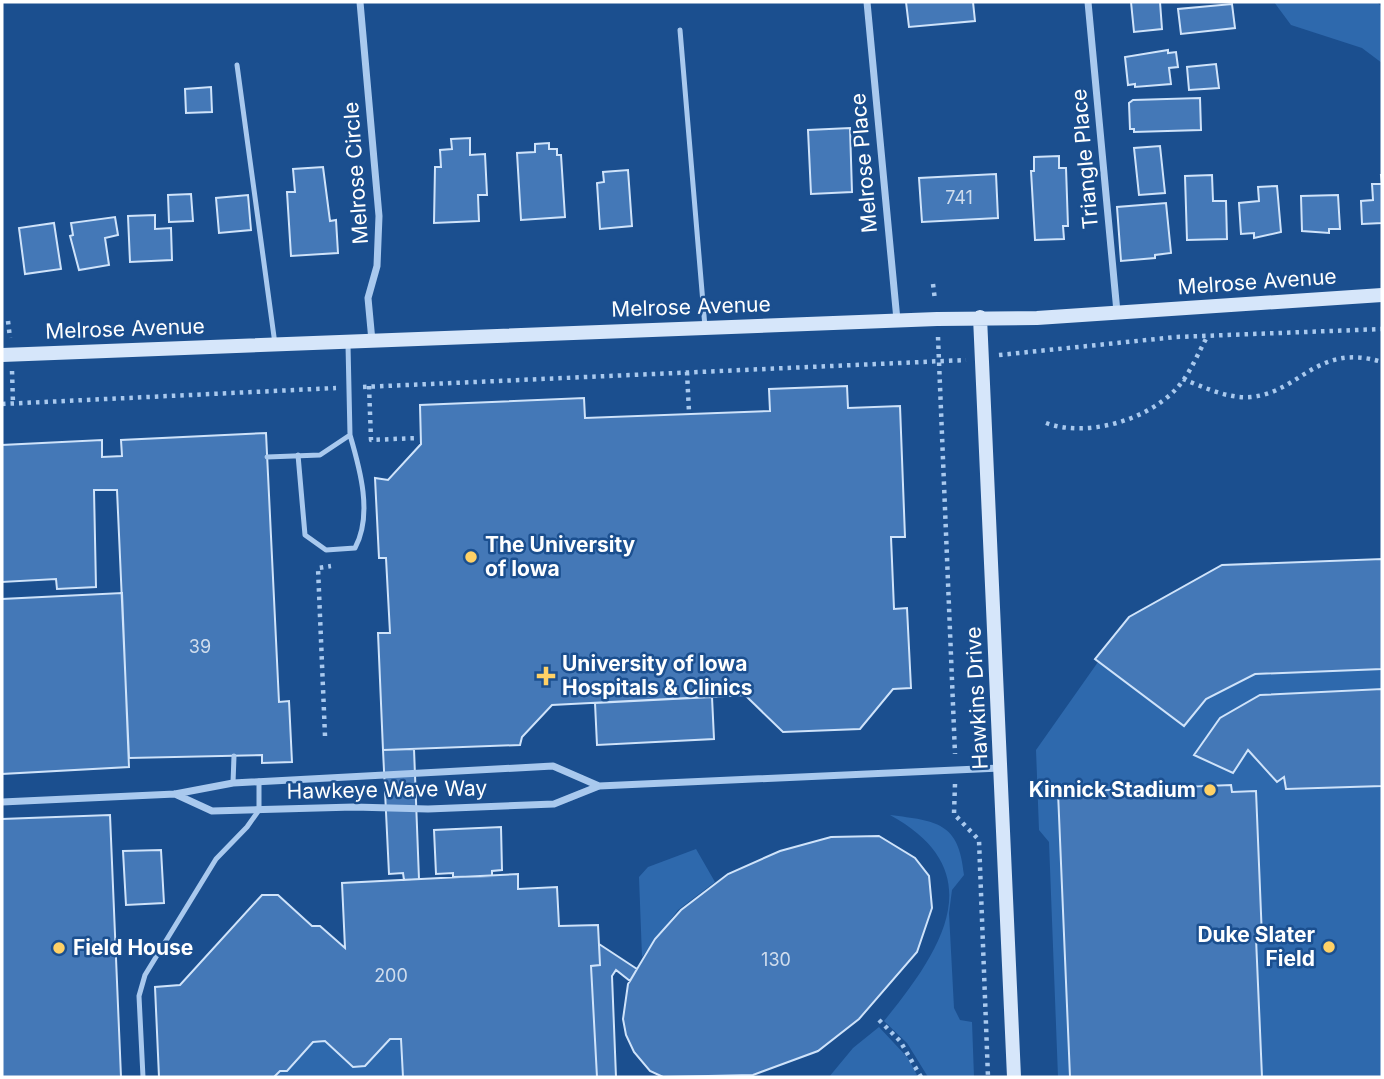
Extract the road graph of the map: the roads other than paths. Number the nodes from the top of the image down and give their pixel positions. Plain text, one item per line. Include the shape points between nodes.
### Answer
1 (360, 2) edge
2 (867, 2) edge
3 (1088, 2) edge
4 (680, 30) dead end
5 (237, 65) dead end
6 (1382, 295) edge
7 (1117, 313) junction
8 (979, 317) junction
9 (897, 320) junction
10 (705, 328) junction
11 (348, 341) junction
12 (372, 341) junction
13 (275, 344) junction
14 (2, 355) edge
15 (350, 435) junction
16 (298, 456) junction
17 (267, 457) dead end
18 (234, 756) dead end
19 (1001, 768) junction
20 (259, 781) junction
21 (233, 783) junction
22 (599, 786) junction
23 (175, 794) junction
24 (2, 802) edge
25 (259, 810) junction
26 (143, 1077) edge
27 (1014, 1077) edge

1 - 12 street, Melrose Circle via 379,216 377,266 368,298
2 - 9 street, Melrose Place
3 - 7 street, Triangle Place
4 - 10 lane
5 - 13 lane
6 - 7 main road, Melrose Avenue
7 - 8 main road, Melrose Avenue
8 - 9 main road, Melrose Avenue
8 - 19 main road, Hawkins Drive
9 - 10 main road, Melrose Avenue
10 - 12 main road, Melrose Avenue
11 - 12 main road, Melrose Avenue
11 - 13 main road, Melrose Avenue
11 - 15 lane
13 - 14 main road, Melrose Avenue
15 - 16 lane via 320,455
15 - 16 lane via 360,469 364,531 355,548 326,550 305,534
16 - 17 lane
18 - 21 lane
19 - 22 street, Hawkeye Wave Way
19 - 27 main road, Hawkins Drive
20 - 21 street, Hawkeye Wave Way
20 - 22 street, Hawkeye Wave Way via 553,766
20 - 25 lane
21 - 23 street, Hawkeye Wave Way
22 - 25 street, Hawkeye Wave Way via 540,805
23 - 24 street, Hawkeye Wave Way
23 - 25 street, Hawkeye Wave Way via 212,811
25 - 26 lane via 216,859 145,975 139,996

